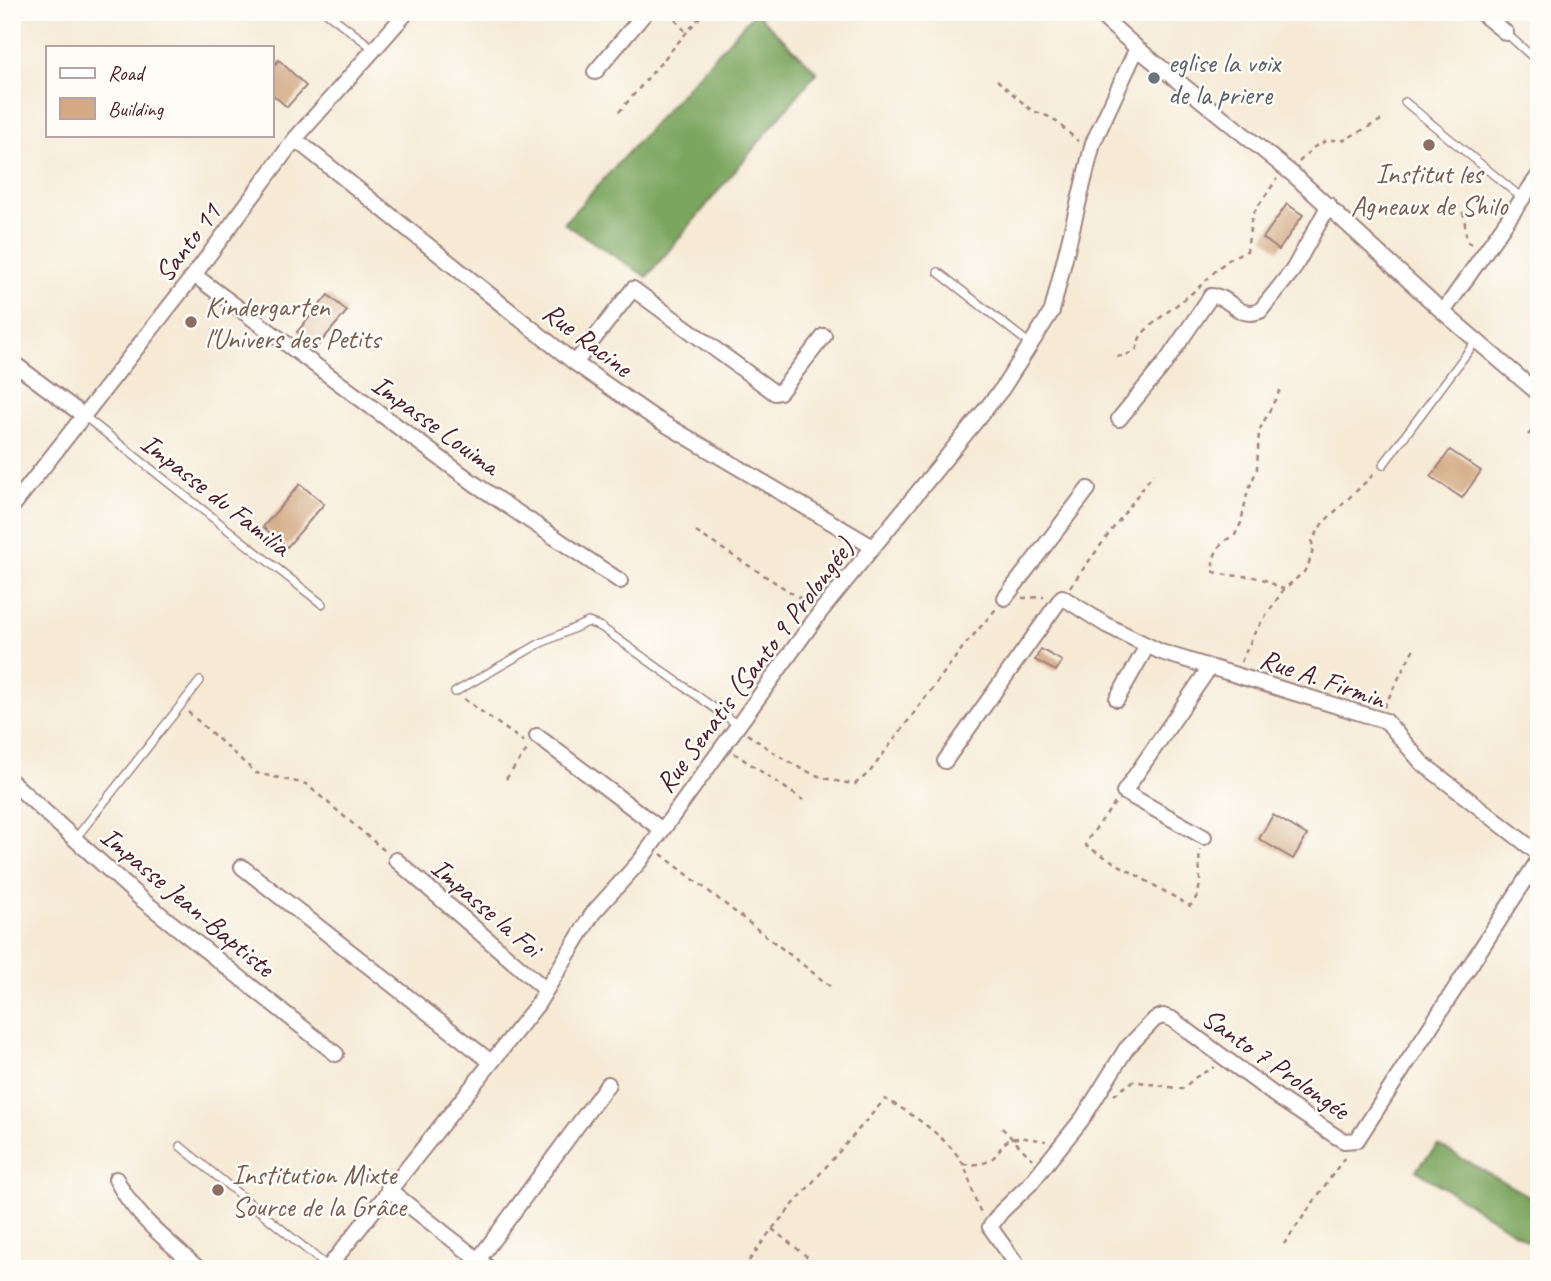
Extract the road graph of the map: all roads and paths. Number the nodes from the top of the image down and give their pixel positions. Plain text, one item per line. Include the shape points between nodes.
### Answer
1 (326, 12) edge
2 (407, 12) edge
3 (646, 12) edge
4 (669, 12) edge
5 (704, 12) edge
6 (1097, 12) edge
7 (1480, 12) edge
8 (686, 32) junction
9 (1506, 33) joint
10 (1137, 48) junction
11 (374, 50) junction
12 (1539, 63) edge
13 (595, 72) dead end
14 (998, 80) dead end
15 (1405, 102) dead end
16 (619, 112) dead end
17 (1385, 118) dead end
18 (295, 139) junction
19 (1091, 153) junction
20 (1287, 170) junction
21 (1539, 175) edge
22 (1522, 198) junction
23 (1446, 201) dead end
24 (1329, 205) junction
25 (1486, 250) junction
26 (938, 272) dead end
27 (194, 275) junction
28 (1443, 312) junction
29 (824, 336) dead end
30 (1476, 341) junction
31 (1030, 345) junction
32 (1117, 356) dead end
33 (12, 362) edge
34 (575, 363) junction
35 (1280, 390) dead end
36 (1539, 394) edge
37 (84, 416) junction
38 (1119, 419) dead end
39 (1539, 424) edge
40 (1528, 435) dead end
41 (1383, 465) joint
42 (1153, 474) dead end
43 (1088, 489) dead end
44 (12, 507) edge
45 (696, 532) dead end
46 (873, 547) junction
47 (620, 580) dead end
48 (1284, 589) junction
49 (1062, 597) junction
50 (1005, 598) junction
51 (322, 604) dead end
52 (821, 611) junction
53 (1147, 646) junction
54 (1415, 646) dead end
55 (1210, 667) junction
56 (1234, 674) junction
57 (200, 681) dead end
58 (455, 692) joint
59 (1117, 699) dead end
60 (181, 705) junction
61 (1378, 719) junction
62 (737, 726) junction
63 (537, 736) dead end
64 (723, 746) junction
65 (945, 761) dead end
66 (506, 779) dead end
67 (12, 782) edge
68 (1124, 792) junction
69 (803, 800) dead end
70 (662, 830) junction
71 (1204, 837) joint
72 (75, 839) junction
73 (650, 846) junction
74 (1539, 854) edge
75 (1539, 859) edge
76 (396, 860) joint
77 (242, 867) dead end
78 (830, 986) dead end
79 (546, 990) junction
80 (336, 1054) dead end
81 (491, 1062) junction
82 (1231, 1063) junction
83 (608, 1084) dead end
84 (1095, 1101) junction
85 (1002, 1128) dead end
86 (1012, 1139) junction
87 (1357, 1140) junction
88 (1063, 1143) junction
89 (180, 1146) dead end
90 (963, 1164) junction
91 (1042, 1169) junction
92 (116, 1179) dead end
93 (388, 1189) junction
94 (990, 1227) junction
95 (772, 1229) junction
96 (1284, 1244) dead end
97 (484, 1264) edge
98 (327, 1268) edge
99 (199, 1269) edge
100 (743, 1269) edge
101 (823, 1269) edge
102 (1020, 1269) edge

1 - 11 lane
2 - 11 street, Santo 11
3 - 13 street
4 - 8 path
5 - 8 path
6 - 10 street
7 - 9 street
8 - 16 path
9 - 12 lane
10 - 19 street, Rue Senatis (Santo 9 Prolongée)
10 - 20 street
11 - 18 street, Santo 11
14 - 19 path
15 - 22 lane
17 - 20 path via 1344,140 1328,140 1314,147
18 - 27 street, Santo 11
18 - 34 street, Rue Racine
19 - 31 street, Rue Senatis (Santo 9 Prolongée) via 1052,311
20 - 24 street
20 - 32 path via 1252,215 1247,251 1233,255 1145,331 1133,353
21 - 22 street
22 - 25 street
23 - 25 path via 1463,211 1468,242
24 - 28 street
24 - 38 street via 1293,270 1260,311 1242,313 1211,296
25 - 28 street
26 - 31 lane
27 - 37 street, Santo 11
27 - 47 street, Impasse Louima via 475,484
28 - 30 street
29 - 34 street via 775,393 634,289
30 - 36 street
30 - 41 lane
31 - 46 street, Rue Senatis (Santo 9 Prolongée) via 1002,389
33 - 37 street
34 - 46 street, Rue Racine via 653,417
35 - 48 path via 1259,431 1257,469 1241,523 1235,536 1218,548 1213,571 1258,578
37 - 44 street, Santo 11
37 - 51 lane, Impasse du Familia
39 - 40 path
41 - 48 path via 1328,517 1312,542 1304,572
42 - 49 path
43 - 50 street
45 - 52 path
46 - 52 street, Rue Senatis (Santo 9 Prolongée)
48 - 56 path
49 - 50 path
49 - 53 street, Rue A. Firmin
49 - 65 street
50 - 62 path via 869,773 855,784 829,781 798,768
52 - 62 street, Rue Senatis (Santo 9 Prolongée)
53 - 55 street, Rue A. Firmin
53 - 59 street
54 - 61 path
55 - 56 street, Rue A. Firmin
55 - 68 street
56 - 61 street, Rue A. Firmin
57 - 60 lane
58 - 62 lane via 588,622
58 - 66 path via 530,746
60 - 72 lane
60 - 76 path via 256,772 306,784
61 - 74 street, Rue A. Firmin via 1386,722 1422,763
62 - 64 street, Rue Senatis (Santo 9 Prolongée)
63 - 70 street
64 - 69 path
64 - 70 street, Rue Senatis (Santo 9 Prolongée)
67 - 72 street, Impasse Jean-Baptiste
68 - 71 street
68 - 71 path via 1086,846 1189,906 1200,886
70 - 73 street, Rue Senatis (Santo 9 Prolongée)
72 - 80 street, Impasse Jean-Baptiste via 140,898
73 - 78 path
73 - 79 street, Rue Senatis (Santo 9 Prolongée) via 593,912
75 - 87 street, Santo 7 Prolongée
76 - 79 street, Impasse la Foi
77 - 81 street
79 - 81 street, Rue Senatis (Santo 9 Prolongée)
81 - 93 street, Rue Senatis (Santo 9 Prolongée)
82 - 84 path via 1209,1068 1182,1089 1133,1082
82 - 84 street, Santo 7 Prolongée via 1163,1016 1126,1049
82 - 87 street, Santo 7 Prolongée via 1337,1137
83 - 97 street
84 - 88 street, Santo 7 Prolongée
85 - 86 path
86 - 88 path
86 - 90 path via 990,1162
86 - 91 path
87 - 96 path
88 - 91 street, Santo 7 Prolongée
89 - 98 lane
90 - 94 path via 974,1202
90 - 95 path via 923,1123 885,1099
91 - 94 street, Santo 7 Prolongée
92 - 99 street via 144,1220
93 - 97 street
93 - 98 street, Rue Senatis (Santo 9 Prolongée)
94 - 102 street
95 - 100 path
95 - 101 path

